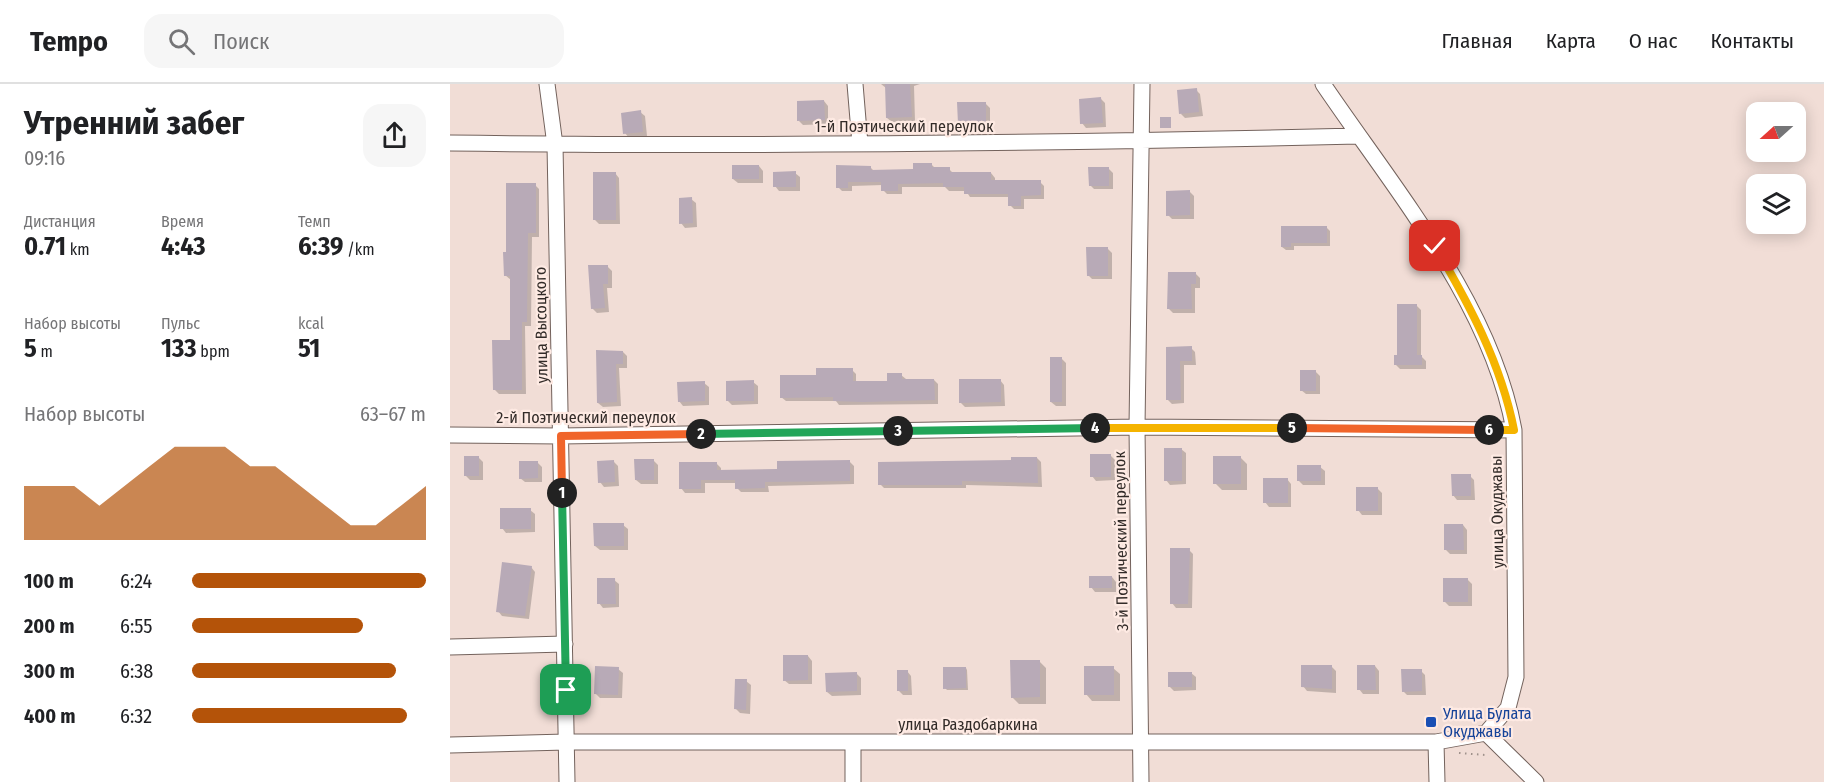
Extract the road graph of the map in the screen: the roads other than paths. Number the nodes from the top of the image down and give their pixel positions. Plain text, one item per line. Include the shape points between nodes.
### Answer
1 (547, 84) edge
2 (855, 84) edge
3 (1142, 84) edge
4 (1323, 84) edge
5 (1358, 136) junction
6 (1142, 141) junction
7 (450, 143) edge
8 (860, 144) junction
9 (555, 145) junction
10 (1137, 427) junction
11 (1514, 430) junction
12 (450, 435) edge
13 (561, 436) junction
14 (565, 644) junction
15 (450, 647) edge
16 (1486, 733) junction
17 (1141, 741) junction
18 (566, 742) junction
19 (853, 742) junction
20 (1436, 742) junction
21 (450, 745) edge
22 (567, 782) edge
23 (854, 782) edge
24 (1142, 782) edge
25 (1437, 782) edge
26 (1536, 782) edge

1 - 9 street, улица Высоцкого
2 - 8 street
3 - 6 street, 3-й Поэтический переулок
4 - 5 street, улица Окуджавы
5 - 6 street, 1-й Поэтический переулок
5 - 11 street, улица Окуджавы via 1435,246 1462,292 1500,375
6 - 8 street, 1-й Поэтический переулок
6 - 10 street, 3-й Поэтический переулок
7 - 9 street, 1-й Поэтический переулок
8 - 9 street, 1-й Поэтический переулок
9 - 13 street, улица Высоцкого
10 - 11 street, 2-й Поэтический переулок
10 - 13 street, 2-й Поэтический переулок
10 - 17 street, 3-й Поэтический переулок
11 - 16 street, улица Окуджавы via 1516,677 1508,708
12 - 13 street, 2-й Поэтический переулок
13 - 14 street, улица Высоцкого
14 - 15 street
14 - 18 street, улица Высоцкого
16 - 20 street, улица Раздобаркина
16 - 26 street
17 - 19 street, улица Раздобаркина
17 - 20 street, улица Раздобаркина
17 - 24 street, 3-й Поэтический переулок
18 - 19 street, улица Раздобаркина
18 - 21 street, улица Раздобаркина
18 - 22 street, улица Высоцкого
19 - 23 street
20 - 25 street

